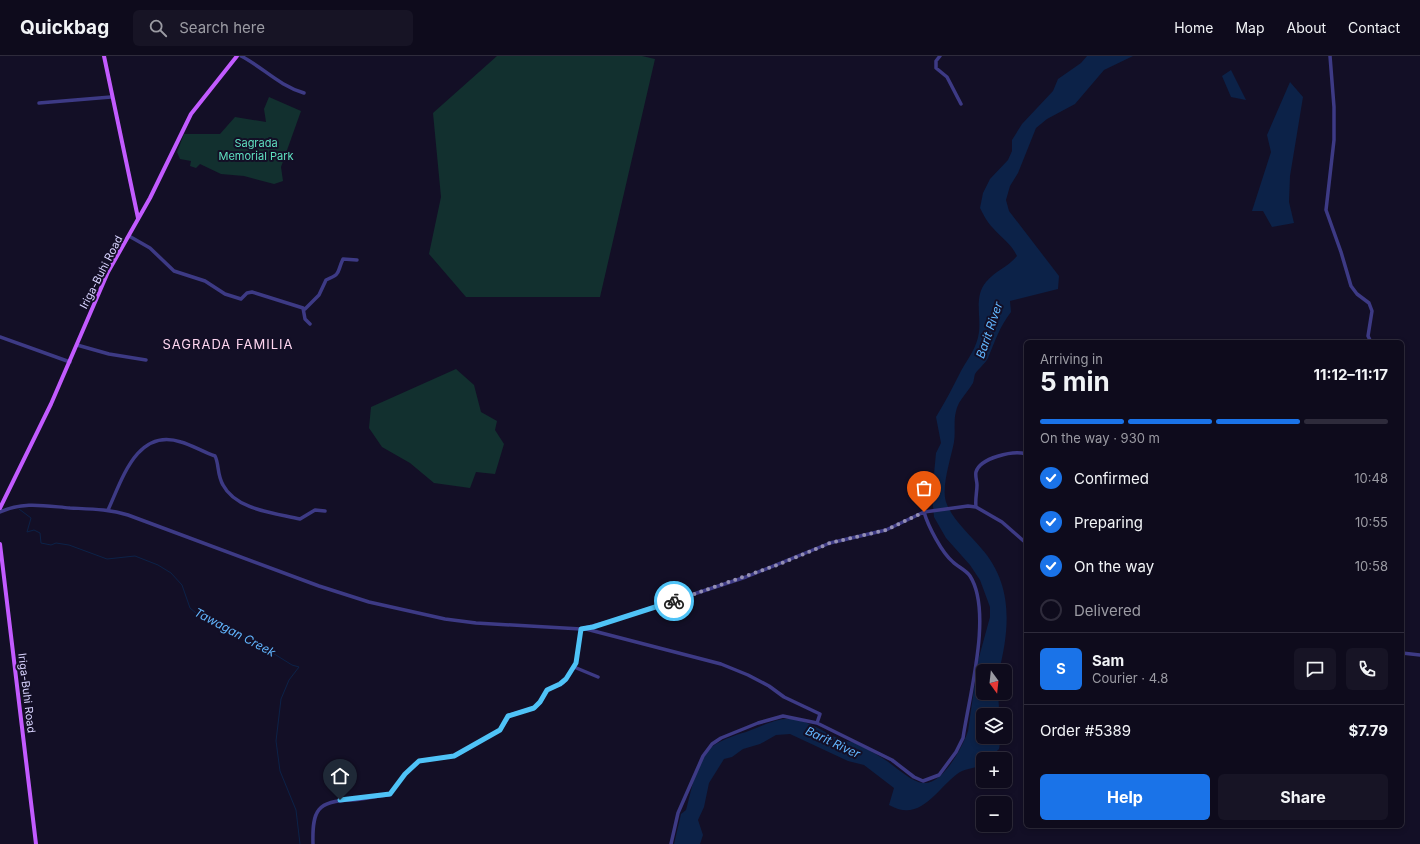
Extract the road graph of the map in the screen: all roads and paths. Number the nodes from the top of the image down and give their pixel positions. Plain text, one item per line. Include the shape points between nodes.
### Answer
1 (104, 56) edge
2 (237, 56) edge
3 (241, 56) edge
4 (940, 56) edge
5 (1330, 56) edge
6 (304, 93) dead end
7 (111, 97) junction
8 (39, 103) dead end
9 (961, 104) dead end
10 (138, 219) junction
11 (129, 236) junction
12 (357, 260) dead end
13 (305, 309) junction
14 (310, 324) dead end
15 (0, 337) edge
16 (1370, 340) edge
17 (77, 345) junction
18 (146, 360) dead end
19 (70, 362) junction
20 (1024, 453) edge
21 (976, 507) junction
22 (0, 508) edge
23 (108, 510) junction
24 (325, 511) dead end
25 (0, 512) edge
26 (924, 512) junction
27 (1024, 541) edge
28 (0, 544) edge
29 (583, 629) junction
30 (1404, 653) edge
31 (1419, 655) edge
32 (574, 667) junction
33 (598, 677) dead end
34 (817, 723) junction
35 (36, 844) edge
36 (313, 844) edge
37 (671, 844) edge

1 - 7 main road
2 - 10 main road, Iriga-Buhi Road via 191,114
3 - 6 street via 261,67 286,87
4 - 9 street via 936,61 936,68 947,77
5 - 16 street via 1334,140 1326,210 1342,252 1351,286 1369,303 1372,311 1368,336
7 - 8 street
7 - 10 main road
10 - 11 main road, Iriga-Buhi Road
11 - 13 street via 150,248 174,271 205,282 231,297 241,299 252,292
11 - 17 main road, Iriga-Buhi Road via 108,272
12 - 13 street via 343,259 334,278 326,280 319,295
13 - 14 street via 305,319
15 - 19 street
17 - 18 street
17 - 19 main road, Iriga-Buhi Road
19 - 22 main road, Iriga-Buhi Road
20 - 21 street via 1004,454 978,468 975,474
21 - 26 street
21 - 27 street via 1002,522
23 - 24 street via 132,460 139,451 152,442 168,439 215,456 218,477 229,495 254,508 300,519 315,510
23 - 25 street via 31,505 15,506
23 - 29 street via 369,602 445,619 476,623
26 - 29 street via 886,530 830,543 746,577
26 - 34 street via 927,523 952,562 969,575 980,612 979,644 962,738 956,752 939,775 923,781 892,760
28 - 35 main road, Iriga-Buhi Road
29 - 32 street
29 - 34 street via 721,664 748,675 784,697 820,714
30 - 31 street
32 - 33 street
32 - 36 street via 563,683 547,690 536,706 508,716 502,729 494,735 469,746 453,757 419,761 390,794 336,800 322,807 312,829
34 - 37 street via 783,716 732,732 712,744 703,756 680,808

